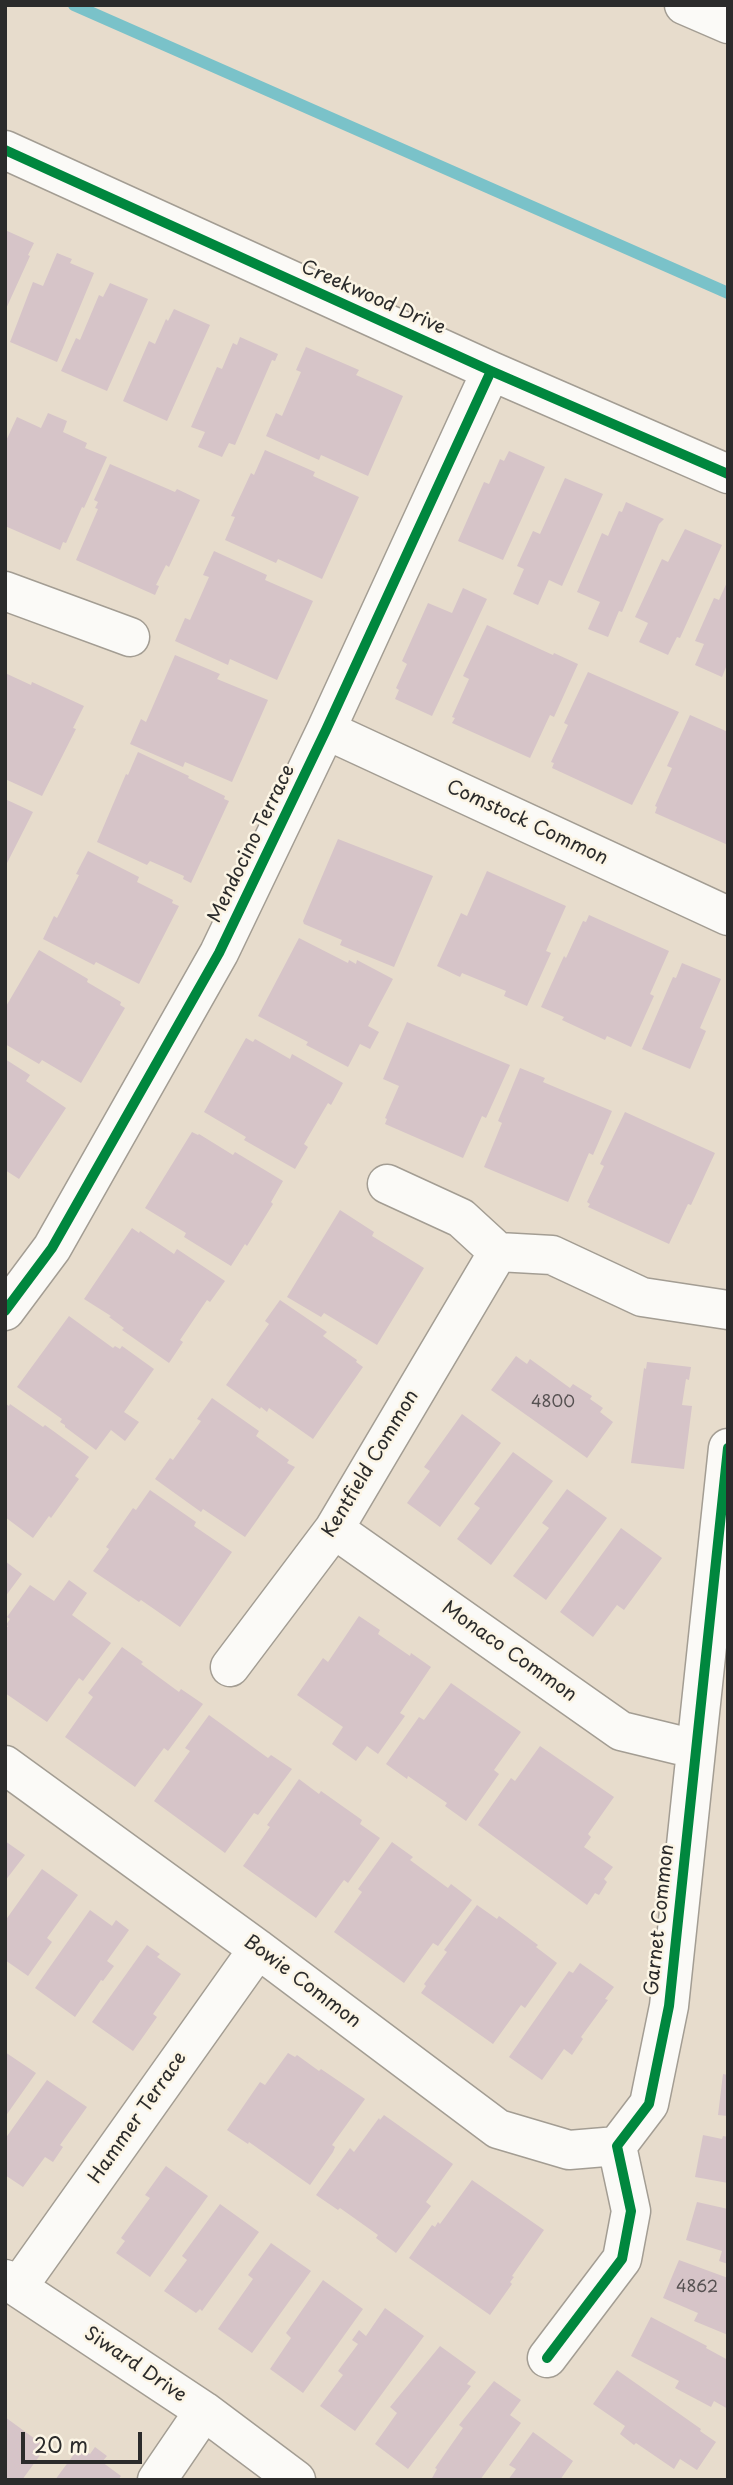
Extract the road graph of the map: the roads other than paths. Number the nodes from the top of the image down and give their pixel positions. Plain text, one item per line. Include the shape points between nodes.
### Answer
1 (684, 5) edge
2 (728, 23) edge
3 (5, 150) edge
4 (491, 371) junction
5 (728, 474) edge
6 (5, 591) edge
7 (130, 637) dead end
8 (327, 730) junction
9 (728, 916) edge
10 (387, 1184) dead end
11 (498, 1252) junction
12 (728, 1310) edge
13 (5, 1311) edge
14 (728, 1448) edge
15 (334, 1529) junction
16 (230, 1667) dead end
17 (695, 1749) junction
18 (5, 1765) edge
19 (258, 1949) junction
20 (617, 2146) junction
21 (11, 2283) edge
22 (547, 2358) dead end
23 (204, 2411) junction
24 (157, 2480) edge
25 (296, 2480) edge

1 - 2 main road
3 - 4 main road, Creekwood Drive
4 - 5 main road, Creekwood Drive
4 - 8 main road, Mendocino Terrace
6 - 7 main road
8 - 9 main road, Comstock Common
8 - 13 main road, Mendocino Terrace via 219,953 52,1248
10 - 11 main road via 461,1218
11 - 12 main road via 552,1255 642,1297
11 - 15 main road, Kentfield Common
14 - 17 main road, Garnet Common
15 - 16 main road, Kentfield Common
15 - 17 main road, Monaco Common via 621,1731
17 - 20 main road, Garnet Common via 669,2006 649,2104
18 - 19 main road, Bowie Common
19 - 20 main road, Bowie Common via 498,2129 569,2150
19 - 21 main road, Hammer Terrace
20 - 22 main road via 631,2211 622,2259
21 - 23 main road, Siward Drive
23 - 24 main road
23 - 25 main road, Siward Drive

